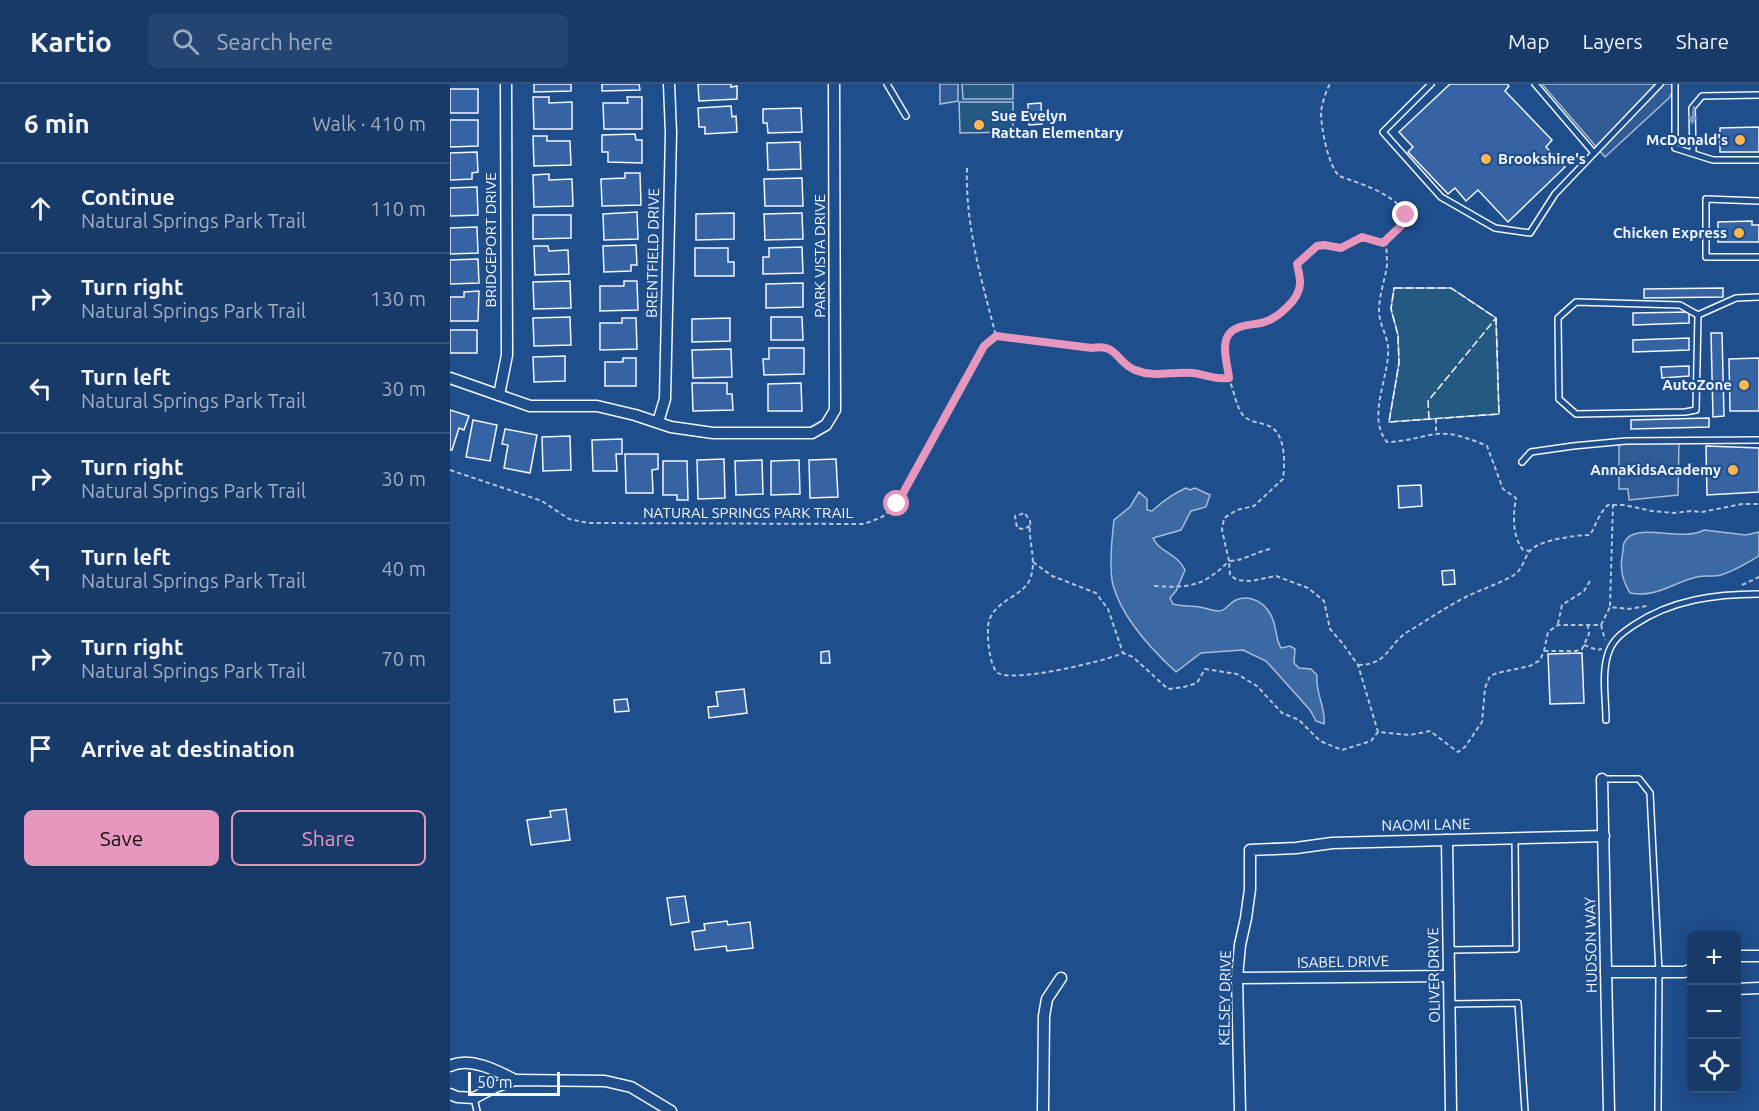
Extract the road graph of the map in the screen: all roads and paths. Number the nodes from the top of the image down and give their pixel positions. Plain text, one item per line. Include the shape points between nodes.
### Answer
1 (506, 84) edge
2 (669, 84) edge
3 (834, 84) edge
4 (887, 84) edge
5 (1329, 84) edge
6 (1431, 84) edge
7 (1535, 84) edge
8 (1660, 84) edge
9 (1675, 84) edge
10 (1759, 95) edge
11 (906, 116) dead end
12 (1594, 153) junction
13 (1693, 153) junction
14 (1759, 160) edge
15 (967, 168) dead end
16 (1759, 201) edge
17 (1387, 240) junction
18 (1759, 257) edge
19 (1759, 297) edge
20 (1698, 315) junction
21 (996, 336) junction
22 (450, 378) edge
23 (1229, 378) junction
24 (499, 396) junction
25 (1436, 419) dead end
26 (658, 422) junction
27 (1436, 434) junction
28 (1759, 440) edge
29 (1522, 462) dead end
30 (450, 470) edge
31 (1613, 504) junction
32 (1759, 504) edge
33 (1030, 526) junction
34 (1270, 549) dead end
35 (1530, 551) junction
36 (1228, 561) junction
37 (1033, 562) junction
38 (1590, 581) dead end
39 (1154, 586) dead end
40 (1759, 594) edge
41 (1610, 608) dead end
42 (1558, 625) junction
43 (1588, 626) junction
44 (1584, 645) junction
45 (1610, 648) junction
46 (1545, 651) junction
47 (1123, 653) junction
48 (1358, 665) junction
49 (1606, 720) dead end
50 (1378, 732) junction
51 (1602, 779) joint
52 (1604, 836) junction
53 (1515, 838) junction
54 (1447, 840) junction
55 (1250, 850) joint
56 (1449, 950) junction
57 (1741, 956) edge
58 (1759, 956) edge
59 (1606, 972) junction
60 (1659, 972) junction
61 (1687, 972) edge
62 (1449, 976) junction
63 (1061, 978) dead end
64 (1237, 978) junction
65 (1759, 988) edge
66 (1741, 989) edge
67 (1449, 1004) junction
68 (450, 1066) edge
69 (515, 1080) junction
70 (450, 1094) edge
71 (474, 1098) junction
72 (477, 1111) edge
73 (671, 1111) edge
74 (1043, 1111) edge
75 (1240, 1111) edge
76 (1451, 1111) edge
77 (1525, 1111) edge
78 (1609, 1111) edge
79 (1658, 1111) edge

1 - 24 street, BRIDGEPORT DRIVE via 507,355
2 - 26 street, BRENTFIELD DRIVE via 665,399
3 - 26 street, PARK VISTA DRIVE via 836,411 826,425 812,433 713,433
4 - 11 lane
5 - 17 path via 1321,111 1325,143 1335,172 1380,192 1403,208 1406,215 1405,222
6 - 12 lane via 1383,132 1442,197 1495,228 1530,233 1555,194
7 - 12 lane
8 - 12 lane
9 - 13 lane via 1675,148
10 -> 13 lane via 1702,96 1692,108
13 - 14 lane via 1713,160
15 - 21 path via 968,211 983,292
16 - 18 lane via 1706,199 1706,257
17 - 23 path via 1383,243 1362,237 1341,248 1317,246 1303,256 1297,264 1301,283 1298,294 1276,316 1229,333 1225,344
17 - 27 path via 1379,314 1388,348 1378,419 1381,435 1387,442 1401,442
19 - 20 lane via 1736,298
20 - 20 lane via 1696,410 1576,414 1559,399 1558,318 1576,302 1680,305
21 - 23 path via 1092,348 1103,346 1134,370 1150,374 1191,373
21 - 30 path, NATURAL SPRINGS PARK TRAIL via 984,346 897,504 864,525 588,523 569,519 542,501
22 - 24 street
23 - 36 path via 1241,413 1277,432 1285,462 1283,479 1270,492 1254,506 1224,518 1222,530
24 - 26 street via 530,406 597,406
25 - 27 path
27 - 35 path via 1470,439 1486,446 1503,489 1516,498 1517,537 1523,550
28 - 29 lane via 1626,441 1531,452
31 - 32 path via 1674,513
31 - 35 path via 1604,509 1590,535 1556,539
31 - 41 path
33 - 33 path via 1025,513 1016,516 1017,528
33 - 37 path
34 - 36 path
35 - 48 path via 1517,573 1460,600 1407,632 1389,654
36 - 39 path via 1199,584 1185,588
36 - 48 path via 1230,575 1237,580 1275,576 1317,595 1324,601 1330,629
37 - 47 path via 1052,576 1096,593 1108,609
37 - 47 path via 1029,582 996,607 990,618 987,636 996,671 1007,676 1022,675 1093,663
38 - 42 path via 1584,591 1562,605
40 - 45 lane via 1698,599 1652,613 1620,634
42 - 43 path
42 - 46 path via 1548,632
43 - 44 path
43 - 45 path via 1601,625
44 - 45 path via 1597,650
44 - 46 path via 1576,651
45 - 49 lane via 1606,661
46 - 50 path via 1530,666 1490,676 1482,722 1466,747 1458,752 1430,731 1410,735
47 - 50 path via 1133,657 1168,689 1197,683 1205,669 1238,674 1320,741 1342,750 1371,741
48 - 50 path
51 - 52 street, HUDSON WAY
51 - 60 lane via 1639,779 1650,793
52 - 53 street, NAOMI LANE
52 - 59 street, HUDSON WAY
53 - 54 street, NAOMI LANE
53 - 56 lane via 1515,949
54 - 55 street, NAOMI LANE
54 - 56 street, OLIVER DRIVE
55 - 64 street, KELSEY DRIVE via 1250,889
56 - 62 street, OLIVER DRIVE
57 - 58 street
59 - 60 street
59 - 78 street, HUDSON WAY
60 - 61 street
60 - 79 lane
62 - 64 street, ISABEL DRIVE
62 - 67 street, OLIVER DRIVE
63 - 74 street via 1047,999 1044,1016
64 - 75 street, KELSEY DRIVE
65 - 66 street
67 - 76 street, OLIVER DRIVE
67 - 77 lane via 1518,1003
68 - 69 street via 471,1064
69 - 71 street
69 - 73 street via 620,1083
70 - 71 street
71 - 72 lane

